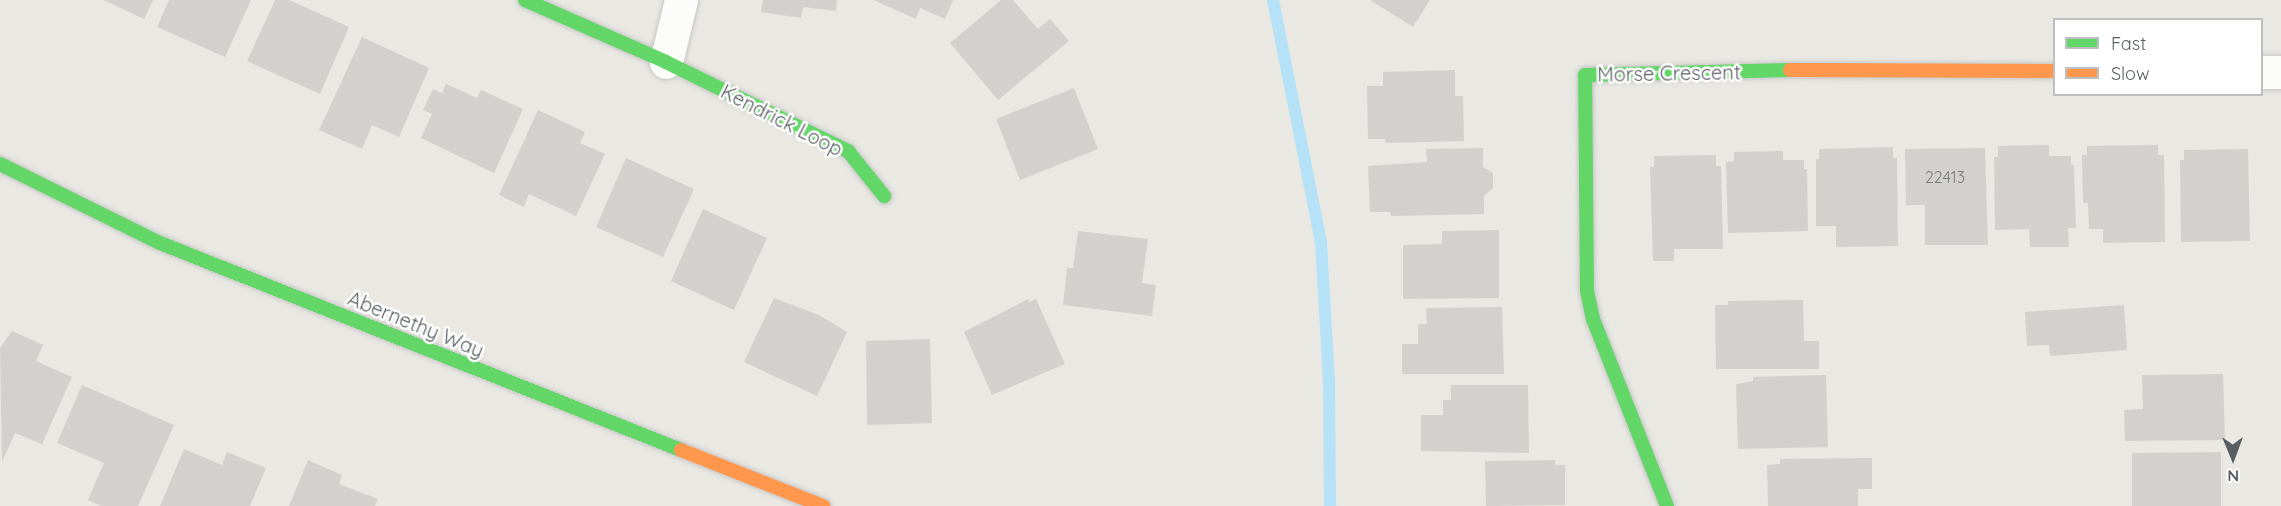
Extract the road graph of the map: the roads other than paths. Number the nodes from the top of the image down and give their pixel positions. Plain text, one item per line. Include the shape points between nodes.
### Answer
1 (525, 0) edge
2 (681, 0) edge
3 (666, 62) junction
4 (2053, 71) edge
5 (2263, 72) edge
6 (2281, 72) edge
7 (0, 164) edge
8 (884, 196) dead end
9 (823, 506) edge
10 (1667, 506) edge

1 - 3 street, Kendrick Loop
2 - 3 street
3 - 8 street, Kendrick Loop via 848,152
4 - 10 street, Morse Crescent via 1776,70 1585,75 1587,291 1593,319
5 - 6 street
7 - 9 street, Abernethy Way via 160,243

